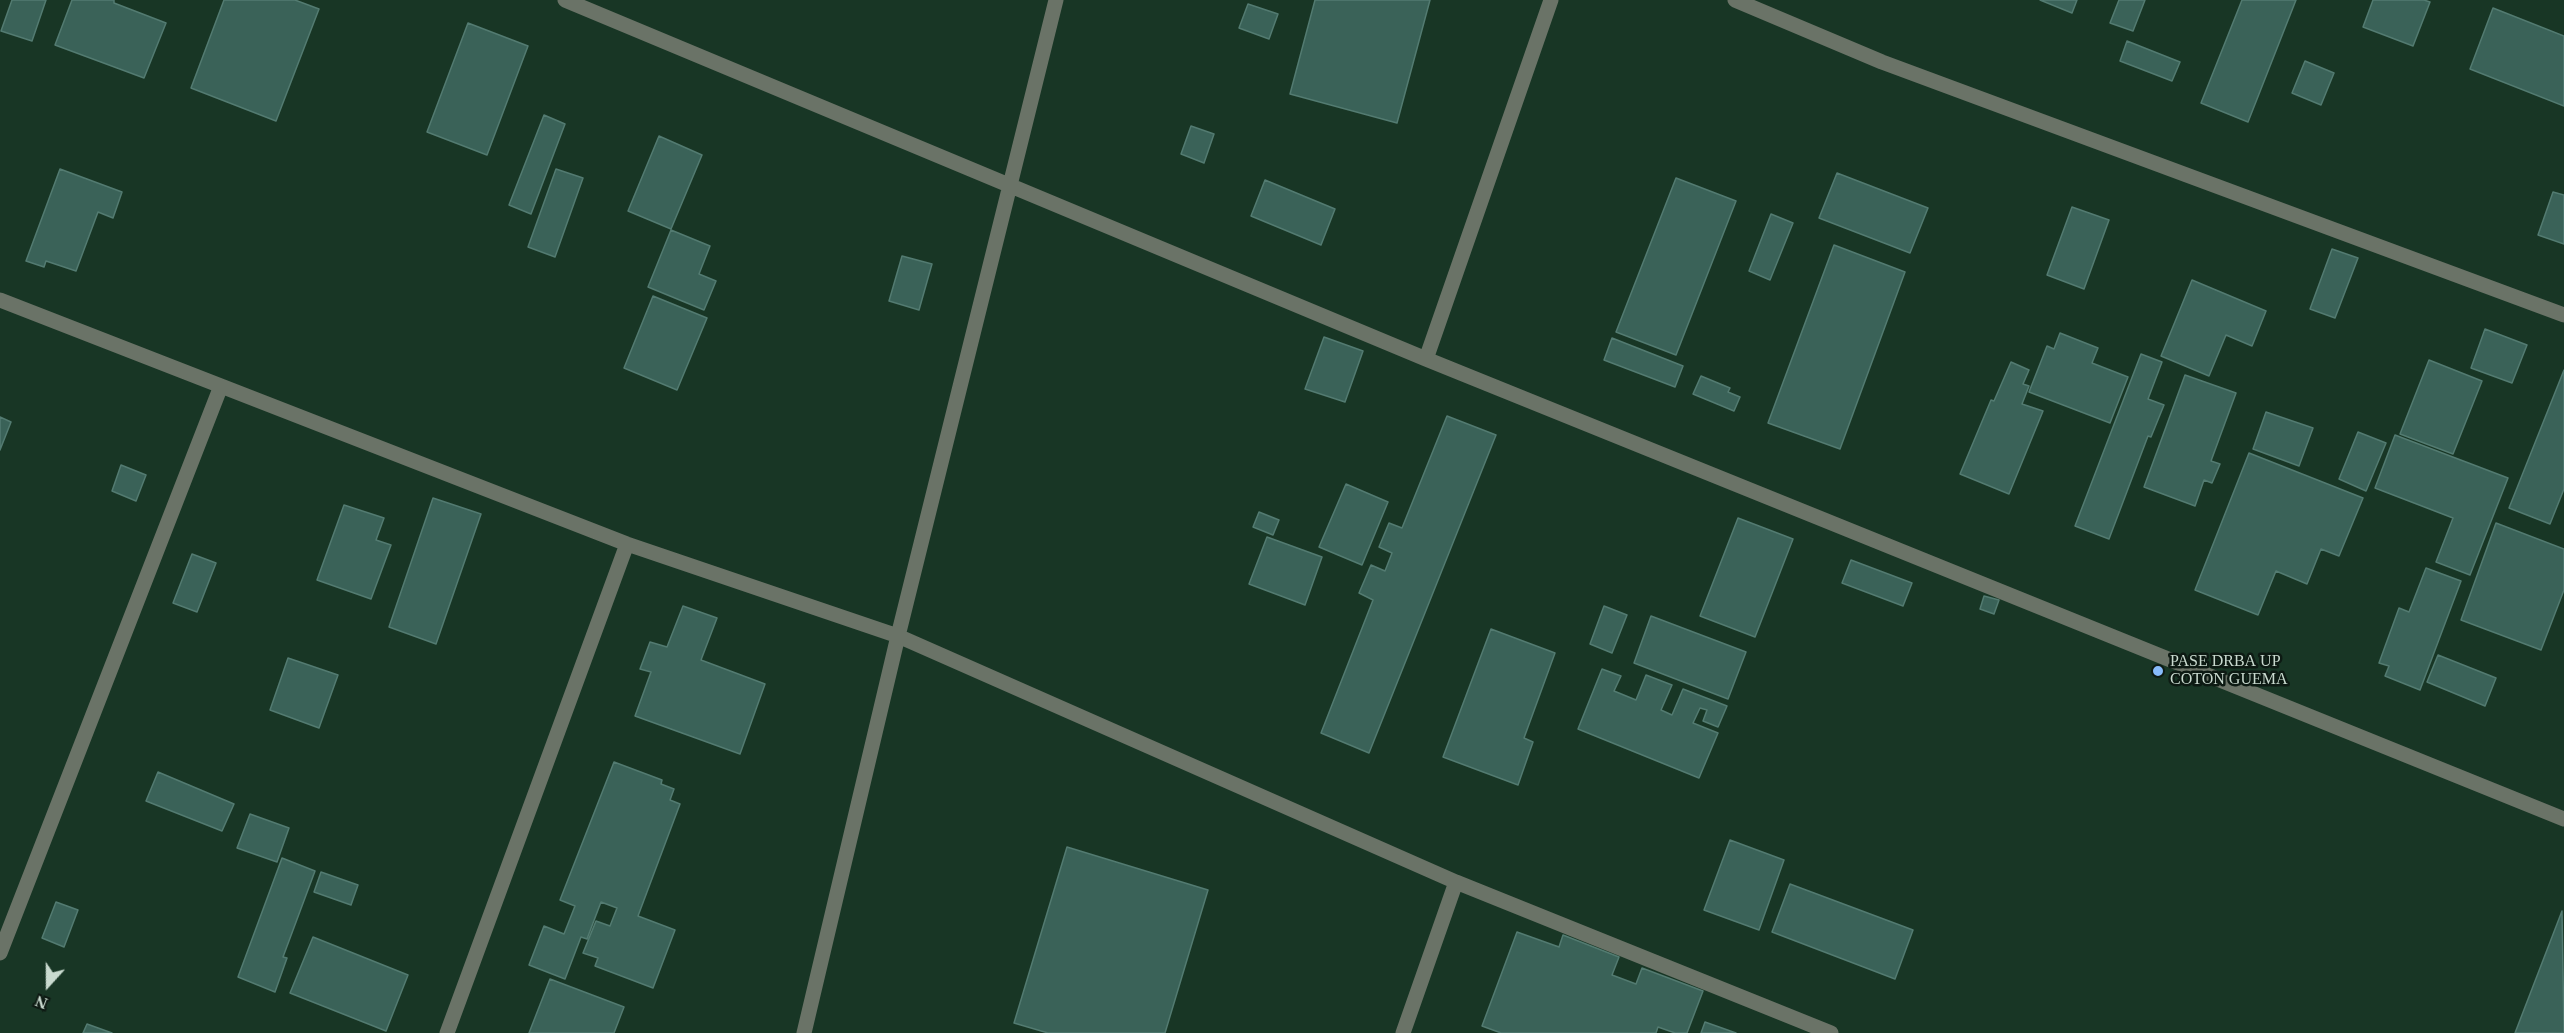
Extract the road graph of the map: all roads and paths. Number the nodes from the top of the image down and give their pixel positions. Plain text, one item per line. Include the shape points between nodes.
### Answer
1 (566, 0) edge
2 (1056, 0) edge
3 (1551, 0) edge
4 (1736, 0) edge
5 (1010, 186) junction
6 (0, 300) edge
7 (2564, 315) edge
8 (1426, 359) junction
9 (221, 386) junction
10 (627, 544) junction
11 (898, 636) junction
12 (2564, 819) edge
13 (1456, 882) junction
14 (0, 953) edge
15 (447, 1033) edge
16 (804, 1033) edge
17 (1403, 1033) edge
18 (1831, 1033) edge

1 - 5 street
2 - 5 street
3 - 8 street
4 - 7 street via 1882,62
5 - 8 street
5 - 11 street
6 - 9 street
8 - 12 street
9 - 10 street
9 - 14 street
10 - 11 street
10 - 15 street
11 - 13 street
11 - 16 street
13 - 17 street
13 - 18 street

